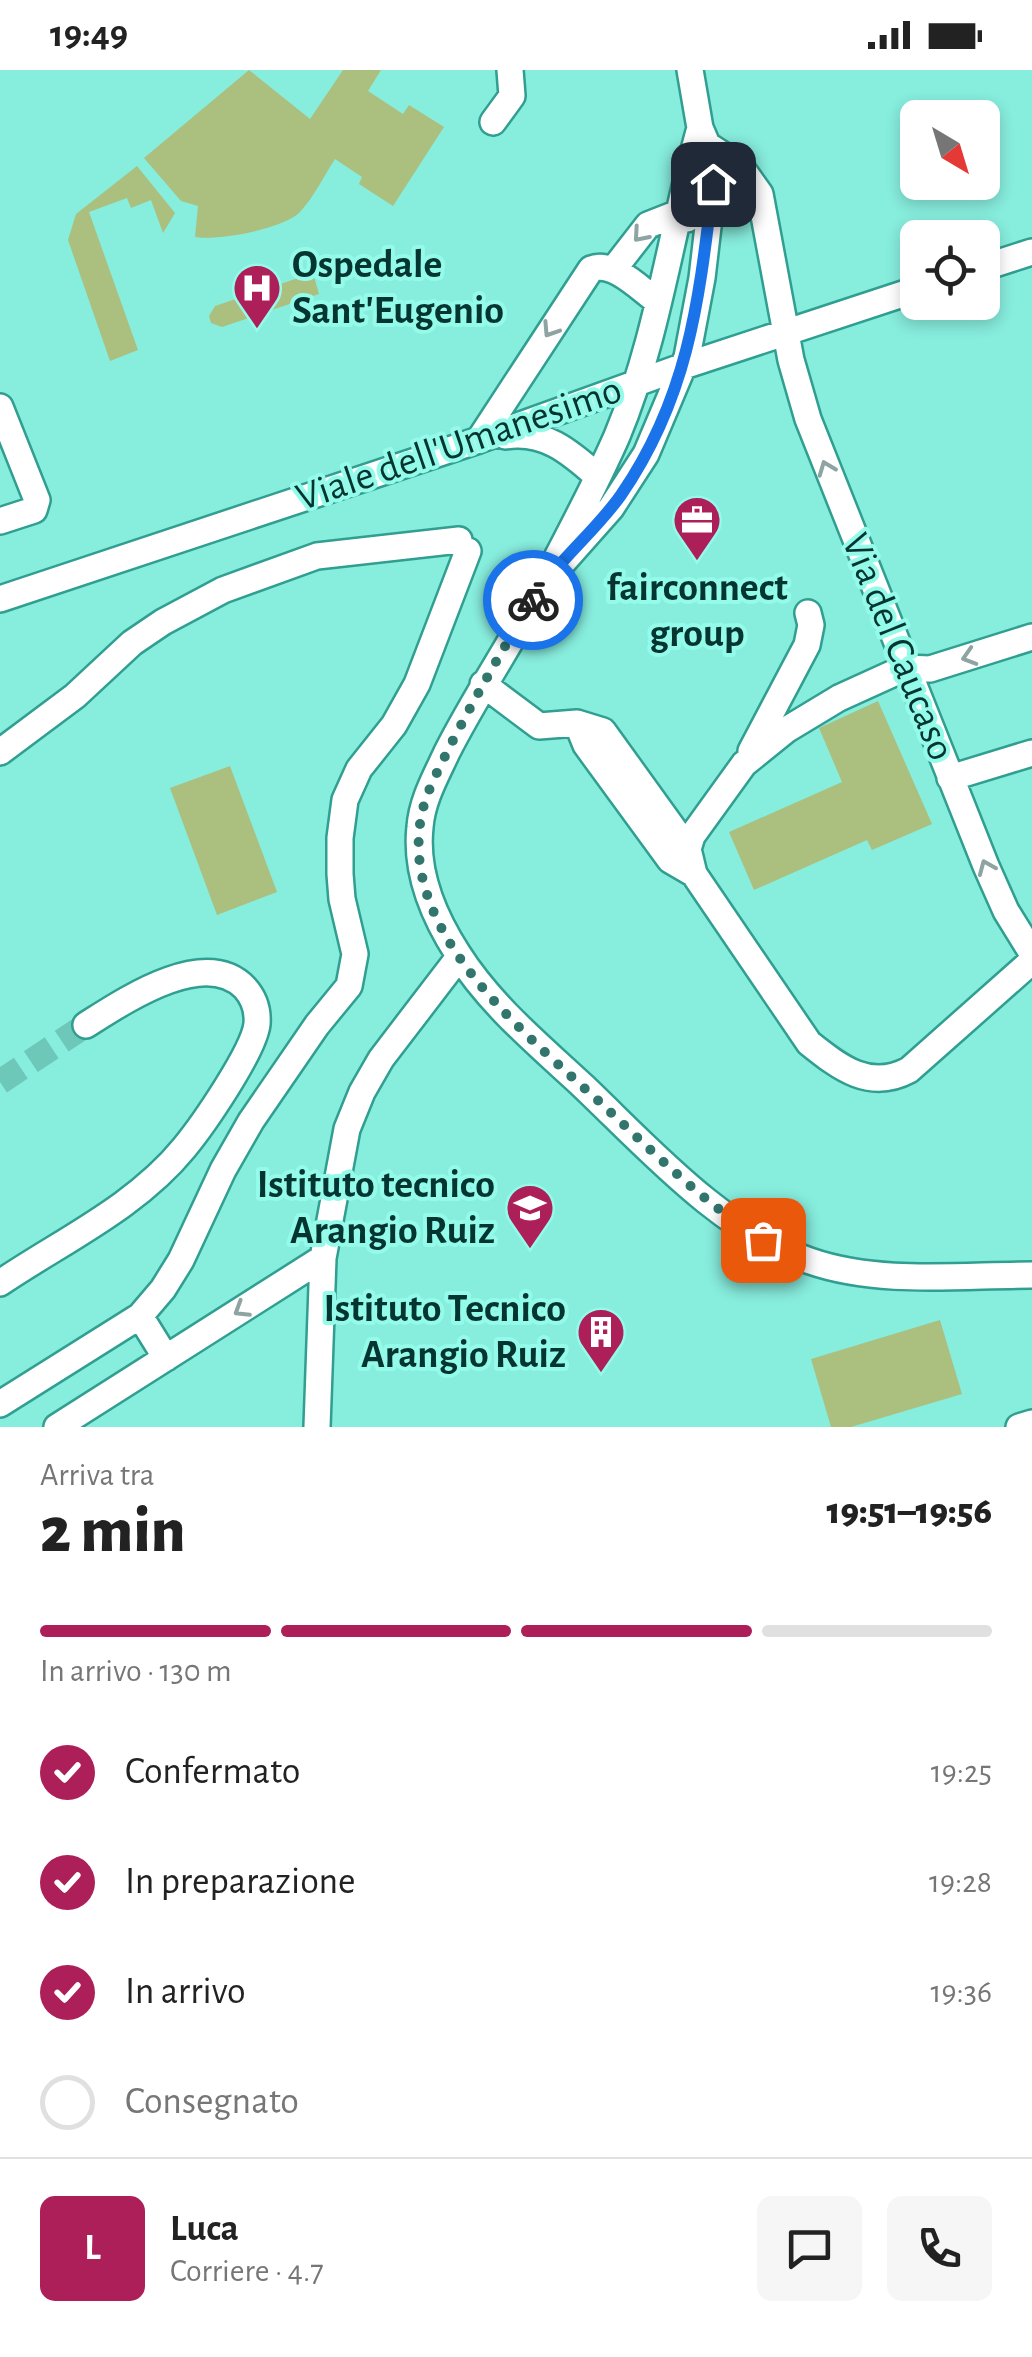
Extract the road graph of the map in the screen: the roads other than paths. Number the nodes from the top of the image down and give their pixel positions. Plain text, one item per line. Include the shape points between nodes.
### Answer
1 (510, 70) edge
2 (690, 70) edge
3 (493, 122) dead end
4 (704, 137) junction
5 (676, 214) junction
6 (707, 234) junction
7 (1032, 252) edge
8 (1000, 262) edge
9 (612, 270) junction
10 (900, 295) edge
11 (658, 301) junction
12 (786, 332) junction
13 (684, 366) junction
14 (636, 382) junction
15 (0, 408) edge
16 (479, 440) junction
17 (597, 476) junction
18 (0, 521) edge
19 (541, 587) junction
20 (0, 598) edge
21 (808, 612) dead end
22 (1032, 637) edge
23 (905, 668) junction
24 (483, 684) junction
25 (577, 723) junction
26 (0, 752) edge
27 (1032, 753) edge
28 (744, 764) junction
29 (950, 778) junction
30 (688, 848) junction
31 (694, 874) junction
32 (460, 957) junction
33 (1032, 957) edge
34 (86, 1025) tunnel mouth
35 (323, 1258) junction
36 (1032, 1274) edge
37 (0, 1283) edge
38 (140, 1316) junction
39 (166, 1358) junction
40 (0, 1404) edge
41 (1032, 1423) edge
42 (58, 1427) edge
43 (317, 1427) edge
44 (1019, 1427) edge

1 - 3 street via 512,96
2 - 4 street
4 - 5 street
4 - 6 street via 713,184
4 - 12 street, Via del Caucaso via 746,171 760,194
5 - 6 street
5 -> 9 street via 648,224
5 - 11 street
6 - 13 street
7 - 8 street
9 - 11 street
9 -> 16 street via 596,266 586,274
10 - 12 street, Viale dell'Umanesimo
11 - 14 street
12 - 13 street, Viale dell'Umanesimo
23 -> 12 street, Via del Caucaso via 815,440
13 - 14 street, Viale dell'Umanesimo
13 - 19 street via 626,486
14 - 16 street, Viale dell'Umanesimo
14 - 17 street
15 - 18 street via 37,500 34,510
16 - 17 street via 542,437
16 - 20 street, Viale dell'Umanesimo
17 - 19 street
19 - 24 street
21 - 28 street via 807,645
22 -> 23 street via 930,669
23 - 28 street via 839,698
23 - 29 street, Via del Caucaso
24 - 25 street via 539,726
24 - 32 street via 426,798 419,831 428,892
25 - 30 street via 603,731
25 - 31 street via 586,746 670,860
26 - 38 street via 132,643 234,584 317,556 463,546 417,684 345,800 340,874 355,954 350,986 252,1121 181,1260
27 - 29 street
28 - 30 street
33 -> 29 street, Via del Caucaso
30 - 31 street
31 - 33 street via 809,1043 872,1080 909,1070
32 - 35 street via 388,1048 356,1106
32 - 36 street via 497,1004 626,1126 712,1204 772,1246 862,1272
34 - 37 street via 148,989 201,972 243,986 257,1019 244,1055 171,1163 102,1218
35 -> 39 street
35 - 43 street
38 - 39 street
38 - 40 street
39 - 42 street
41 - 44 street

